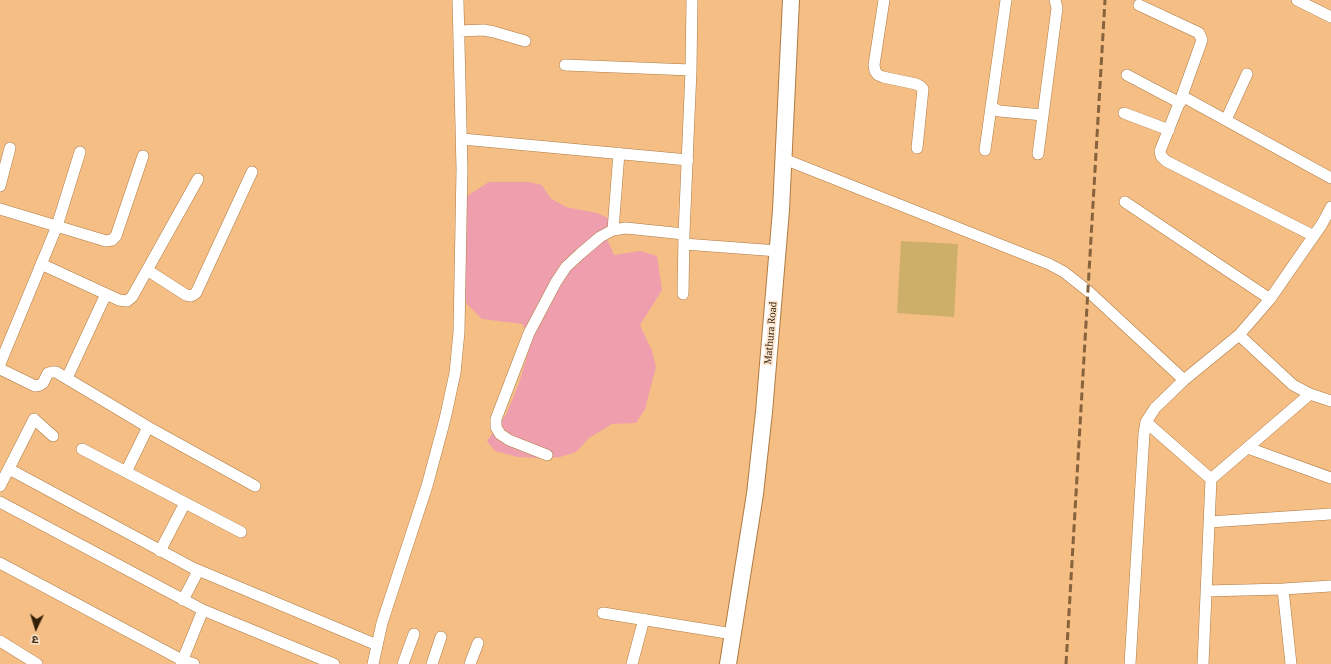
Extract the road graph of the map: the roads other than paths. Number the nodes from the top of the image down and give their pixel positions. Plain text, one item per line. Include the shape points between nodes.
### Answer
1 (458, 0) edge
2 (692, 0) edge
3 (791, 0) edge
4 (884, 0) edge
5 (1006, 0) edge
6 (1054, 0) edge
7 (1297, 0) edge
8 (1139, 5) dead end
9 (1331, 17) edge
10 (459, 31) junction
11 (526, 41) dead end
12 (565, 65) dead end
13 (691, 70) junction
14 (1247, 74) dead end
15 (1127, 75) dead end
16 (1181, 99) junction
17 (991, 107) junction
18 (1124, 113) dead end
19 (1043, 115) junction
20 (1226, 120) junction
21 (1169, 130) junction
22 (462, 138) junction
23 (10, 148) dead end
24 (917, 148) dead end
25 (985, 150) dead end
26 (80, 152) dead end
27 (619, 153) junction
28 (1038, 154) dead end
29 (143, 156) dead end
30 (784, 159) junction
31 (688, 160) junction
32 (252, 172) dead end
33 (1331, 178) edge
34 (198, 179) dead end
35 (0, 186) edge
36 (1125, 202) dead end
37 (0, 209) edge
38 (1331, 210) edge
39 (56, 226) junction
40 (613, 230) junction
41 (1314, 236) junction
42 (684, 239) junction
43 (778, 251) junction
44 (41, 264) junction
45 (147, 270) junction
46 (106, 294) junction
47 (683, 294) dead end
48 (1270, 299) junction
49 (1239, 335) junction
50 (0, 364) edge
51 (0, 369) edge
52 (66, 378) junction
53 (1184, 380) junction
54 (1310, 394) junction
55 (1331, 401) edge
56 (1146, 422) junction
57 (148, 427) junction
58 (53, 436) dead end
59 (1248, 448) junction
60 (82, 449) dead end
61 (547, 455) dead end
62 (9, 469) junction
63 (126, 472) junction
64 (1331, 478) edge
65 (1211, 479) junction
66 (0, 486) edge
67 (255, 486) dead end
68 (0, 502) edge
69 (185, 503) junction
70 (1331, 514) edge
71 (1209, 522) junction
72 (241, 532) dead end
73 (160, 551) junction
74 (0, 563) edge
75 (198, 571) junction
76 (1331, 586) edge
77 (1283, 590) junction
78 (1206, 591) junction
79 (183, 600) junction
80 (203, 610) junction
81 (603, 613) dead end
82 (644, 619) junction
83 (414, 634) dead end
84 (733, 634) junction
85 (441, 637) dead end
86 (0, 642) edge
87 (478, 643) dead end
88 (377, 645) junction
89 (182, 662) edge
90 (37, 664) edge
91 (194, 664) edge
92 (334, 664) edge
93 (373, 664) edge
94 (403, 664) edge
95 (432, 664) edge
96 (470, 664) edge
97 (632, 664) edge
98 (728, 664) edge
99 (1130, 664) edge
100 (1204, 664) edge
101 (1290, 664) edge

1 - 10 street
2 - 13 street
3 - 30 main road, Mathura Road
4 - 24 street via 875,71 883,77 916,84 923,89
5 - 17 street
6 - 19 street via 1057,8
7 - 9 street
8 - 16 street via 1201,36 1201,46
10 - 11 street via 484,30
10 - 22 street
12 - 13 street
13 - 31 street
14 - 20 street
15 - 16 street
16 - 20 street
16 - 21 street
17 - 19 street via 999,111
17 - 25 street
18 - 21 street
19 - 28 street
20 - 33 street
21 - 41 street via 1160,151 1166,161
22 - 27 street
22 - 88 street via 459,332 455,373 427,486
23 - 35 street
26 - 39 street
27 - 31 street
27 - 40 street
29 - 39 street via 116,236 112,240 106,241
30 - 43 main road, Mathura Road
30 - 53 street via 1064,272
31 - 42 street
32 - 45 street via 196,293 186,295
34 - 45 street
36 - 48 street
37 - 39 street
38 - 41 street
39 - 44 street
40 - 42 street via 626,228
40 - 61 street via 580,254 566,267 556,282 529,333 496,419 496,427 508,440
41 - 48 street
42 - 43 street
42 - 47 street
43 - 84 main road, Mathura Road via 756,486
44 - 46 street
44 - 50 street
45 - 46 street via 132,297 127,301
46 - 52 street
48 - 49 street
49 - 53 street
49 - 54 street via 1293,385
51 - 52 street via 35,386 40,385 48,373 56,372
52 - 57 street
53 - 56 street via 1155,408
54 - 55 street
54 - 59 street
56 - 65 street
56 - 99 street
57 - 63 street
57 - 67 street
58 - 62 street via 34,419
59 - 64 street
59 - 65 street
60 - 63 street
62 - 66 street
62 - 73 street
63 - 69 street
65 - 71 street
68 - 79 street
69 - 72 street
69 - 73 street
70 - 71 street
71 - 78 street
73 - 75 street
74 - 89 street
75 - 79 street
75 - 88 street
76 - 77 street
77 - 78 street
77 - 101 street
78 - 100 street
79 - 80 street
80 - 89 street
80 - 92 street
81 - 82 street
82 - 84 street
82 - 97 street
83 - 94 street
84 - 98 main road, Mathura Road
85 - 95 street
86 - 90 street
87 - 96 street
88 - 93 street
89 - 91 street

